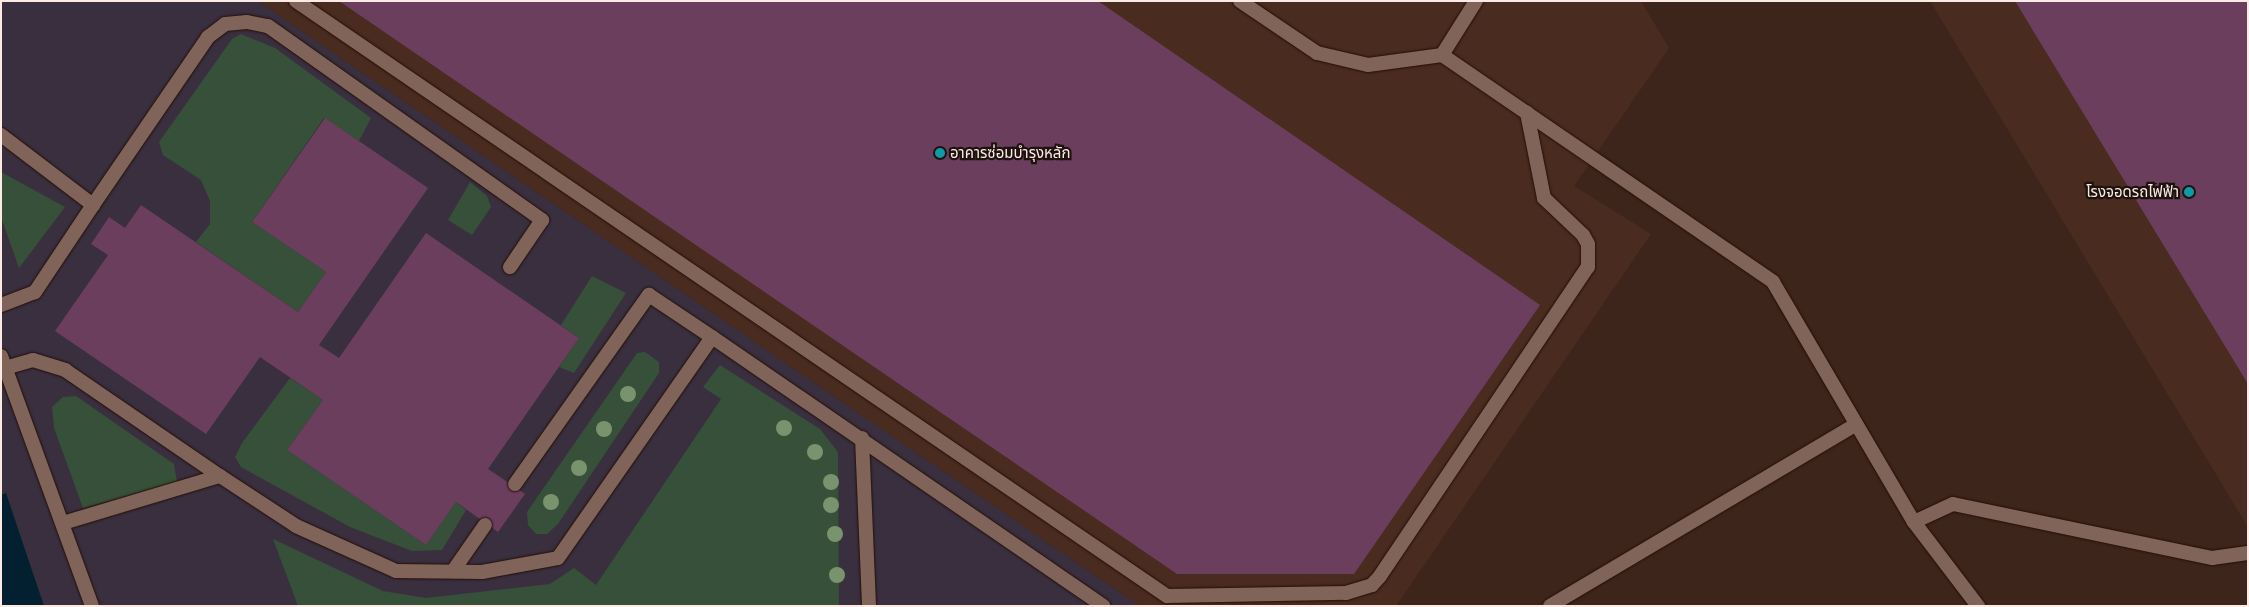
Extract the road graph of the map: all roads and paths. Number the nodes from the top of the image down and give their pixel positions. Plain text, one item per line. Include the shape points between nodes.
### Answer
1 (296, 1) edge
2 (1240, 1) edge
3 (1476, 1) edge
4 (1442, 55) junction
5 (1527, 113) junction
6 (1, 135) edge
7 (93, 205) junction
8 (510, 267) dead end
9 (1, 305) edge
10 (712, 337) junction
11 (3, 362) edge
12 (1855, 425) junction
13 (862, 438) junction
14 (220, 476) junction
15 (515, 484) dead end
16 (1914, 522) junction
17 (63, 523) junction
18 (486, 525) dead end
19 (2248, 554) edge
20 (453, 571) junction
21 (92, 606) edge
22 (869, 606) edge
23 (1104, 606) edge
24 (1550, 606) edge
25 (1978, 606) edge

1 - 5 lane via 1136,579 1167,596 1346,593 1372,585 1380,576 1588,267 1588,244 1583,235 1544,198
2 - 4 lane via 1331,59 1368,65
3 - 4 lane
4 - 5 lane
5 - 12 lane via 1773,282
6 - 7 lane
7 - 8 lane via 208,37 225,24 247,22 268,26 542,220
7 - 9 lane via 35,292
10 - 13 lane
10 - 15 lane via 649,295
10 - 20 lane via 558,558 482,572
11 - 14 lane via 33,360 66,370
11 - 17 lane
12 - 16 lane
12 - 24 lane
13 - 22 lane
13 - 23 lane
14 - 17 lane
14 - 20 lane via 296,526 396,571
16 - 19 lane via 1953,504 2212,558
16 - 25 lane
17 - 21 lane
18 - 20 lane

